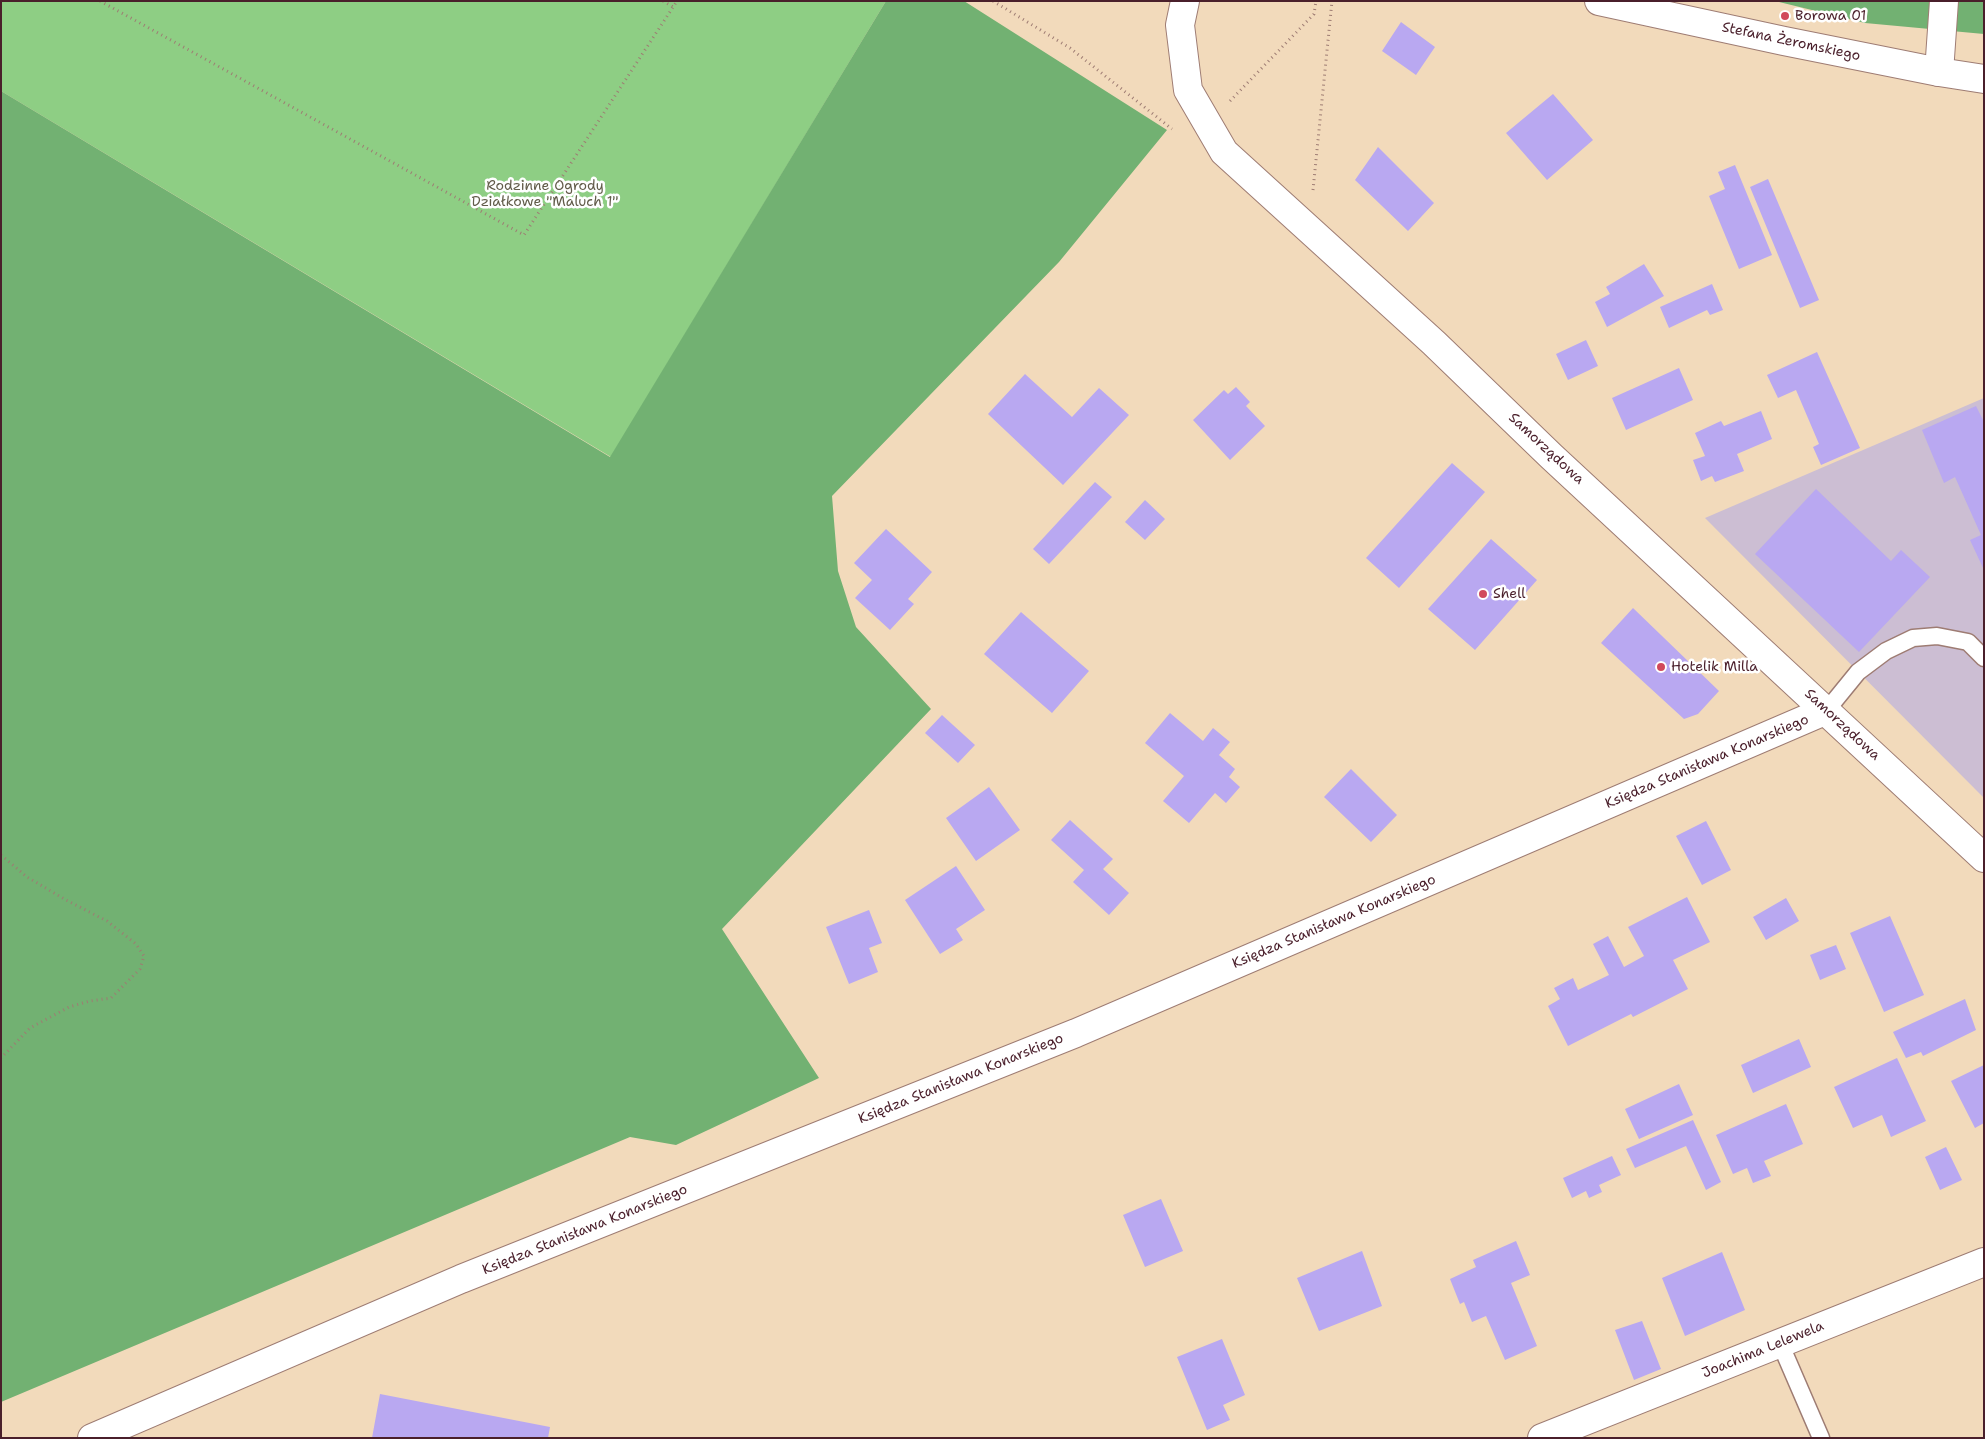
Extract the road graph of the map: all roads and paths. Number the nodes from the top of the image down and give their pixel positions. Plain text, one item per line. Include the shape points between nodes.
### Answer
1 (100, 1) edge
2 (663, 1) edge
3 (677, 1) edge
4 (993, 1) edge
5 (1185, 1) edge
6 (1316, 1) edge
7 (1332, 1) edge
8 (1599, 1) edge
9 (1944, 1) edge
10 (673, 7) junction
11 (1939, 72) junction
12 (1984, 79) edge
13 (1229, 102) dead end
14 (1176, 132) dead end
15 (1313, 194) dead end
16 (1984, 658) edge
17 (1826, 710) junction
18 (1, 855) edge
19 (1984, 858) edge
20 (1, 1058) edge
21 (1984, 1262) edge
22 (1780, 1343) junction
23 (92, 1438) edge
24 (1542, 1438) edge
25 (1821, 1438) edge

1 - 10 path via 524,235
2 - 10 path
3 - 10 path
4 - 14 path via 1070,48
5 - 17 street, Samorządowa via 1180,25 1188,90 1224,152 1434,343 1551,456
6 - 13 path via 1314,14
7 - 15 path
8 - 11 street, Stefana Żeromskiego
9 - 11 street
11 - 12 street, Stefana Żeromskiego
16 - 17 lane via 1968,642 1938,636 1913,638 1886,651 1858,672
17 - 19 street, Samorządowa
17 - 23 street, Księdza Stanisława Konarskiego via 1076,1033 461,1279
18 - 20 path via 27,876 107,921 136,944 144,956 140,969 111,998 70,1007 30,1028
21 - 22 street, Joachima Lelewela
22 - 24 street, Joachima Lelewela
22 - 25 lane

